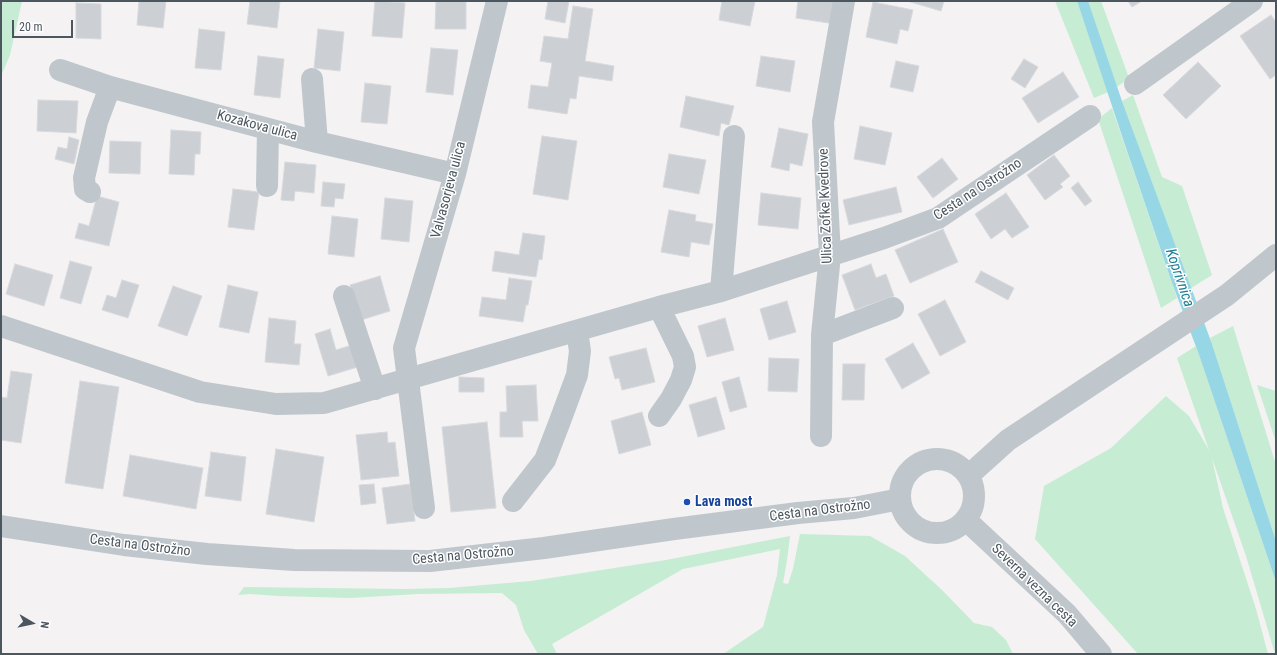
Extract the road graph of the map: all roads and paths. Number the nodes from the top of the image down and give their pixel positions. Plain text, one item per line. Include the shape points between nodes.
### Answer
1 (496, 1) edge
2 (844, 1) edge
3 (1252, 1) edge
4 (60, 70) dead end
5 (312, 79) dead end
6 (1135, 84) dead end
7 (110, 87) junction
8 (1090, 116) dead end
9 (268, 129) junction
10 (734, 136) dead end
11 (317, 142) junction
12 (455, 174) junction
13 (267, 186) dead end
14 (90, 192) dead end
15 (830, 255) junction
16 (1276, 255) edge
17 (721, 291) junction
18 (344, 296) dead end
19 (659, 308) junction
20 (893, 308) dead end
21 (1, 326) edge
22 (577, 330) junction
23 (822, 335) junction
24 (408, 379) junction
25 (375, 389) junction
26 (659, 416) dead end
27 (821, 436) dead end
28 (968, 476) junction
29 (900, 499) junction
30 (513, 501) dead end
31 (424, 508) dead end
32 (966, 520) junction
33 (1, 526) edge
34 (1101, 654) edge

1 - 12 street, Valvasorjeva ulica
2 - 15 street, Ulica Zofke Kvedrove via 822,122
3 - 6 street
4 - 7 street, Kozakova ulica
5 - 11 street
7 - 9 street, Kozakova ulica
7 - 14 street via 97,122 84,178 85,189
8 - 15 street, Cesta na Ostrožno via 938,218
9 - 11 street, Kozakova ulica
9 - 13 street
10 - 17 street
11 - 12 street, Kozakova ulica
12 - 24 street, Valvasorjeva ulica via 404,348
15 - 17 street, Cesta na Ostrožno
15 - 23 street, Ulica Zofke Kvedrove
16 - 28 street via 1227,295 1008,440
17 - 19 street, Cesta na Ostrožno
18 - 25 street
19 - 22 street, Cesta na Ostrožno
19 - 26 street via 685,367 671,399
20 - 23 street
21 - 25 street, Cesta na Ostrožno via 208,393 276,404 324,403
22 - 24 street, Cesta na Ostrožno
22 - 30 street via 580,351 576,375 560,421 545,460
23 - 27 street, Ulica Zofke Kvedrove
24 - 25 street, Cesta na Ostrožno
24 - 31 street, Valvasorjeva ulica
28 - 29 street via 950,461 926,460 915,466 907,475 901,487
28 - 32 street via 973,486 974,498 972,510
29 - 32 street via 911,522 933,533 957,528
29 - 33 street, Cesta na Ostrožno via 854,508 430,561 294,560 207,554 124,545
32 - 34 street, Severna vezna cesta via 1066,614

